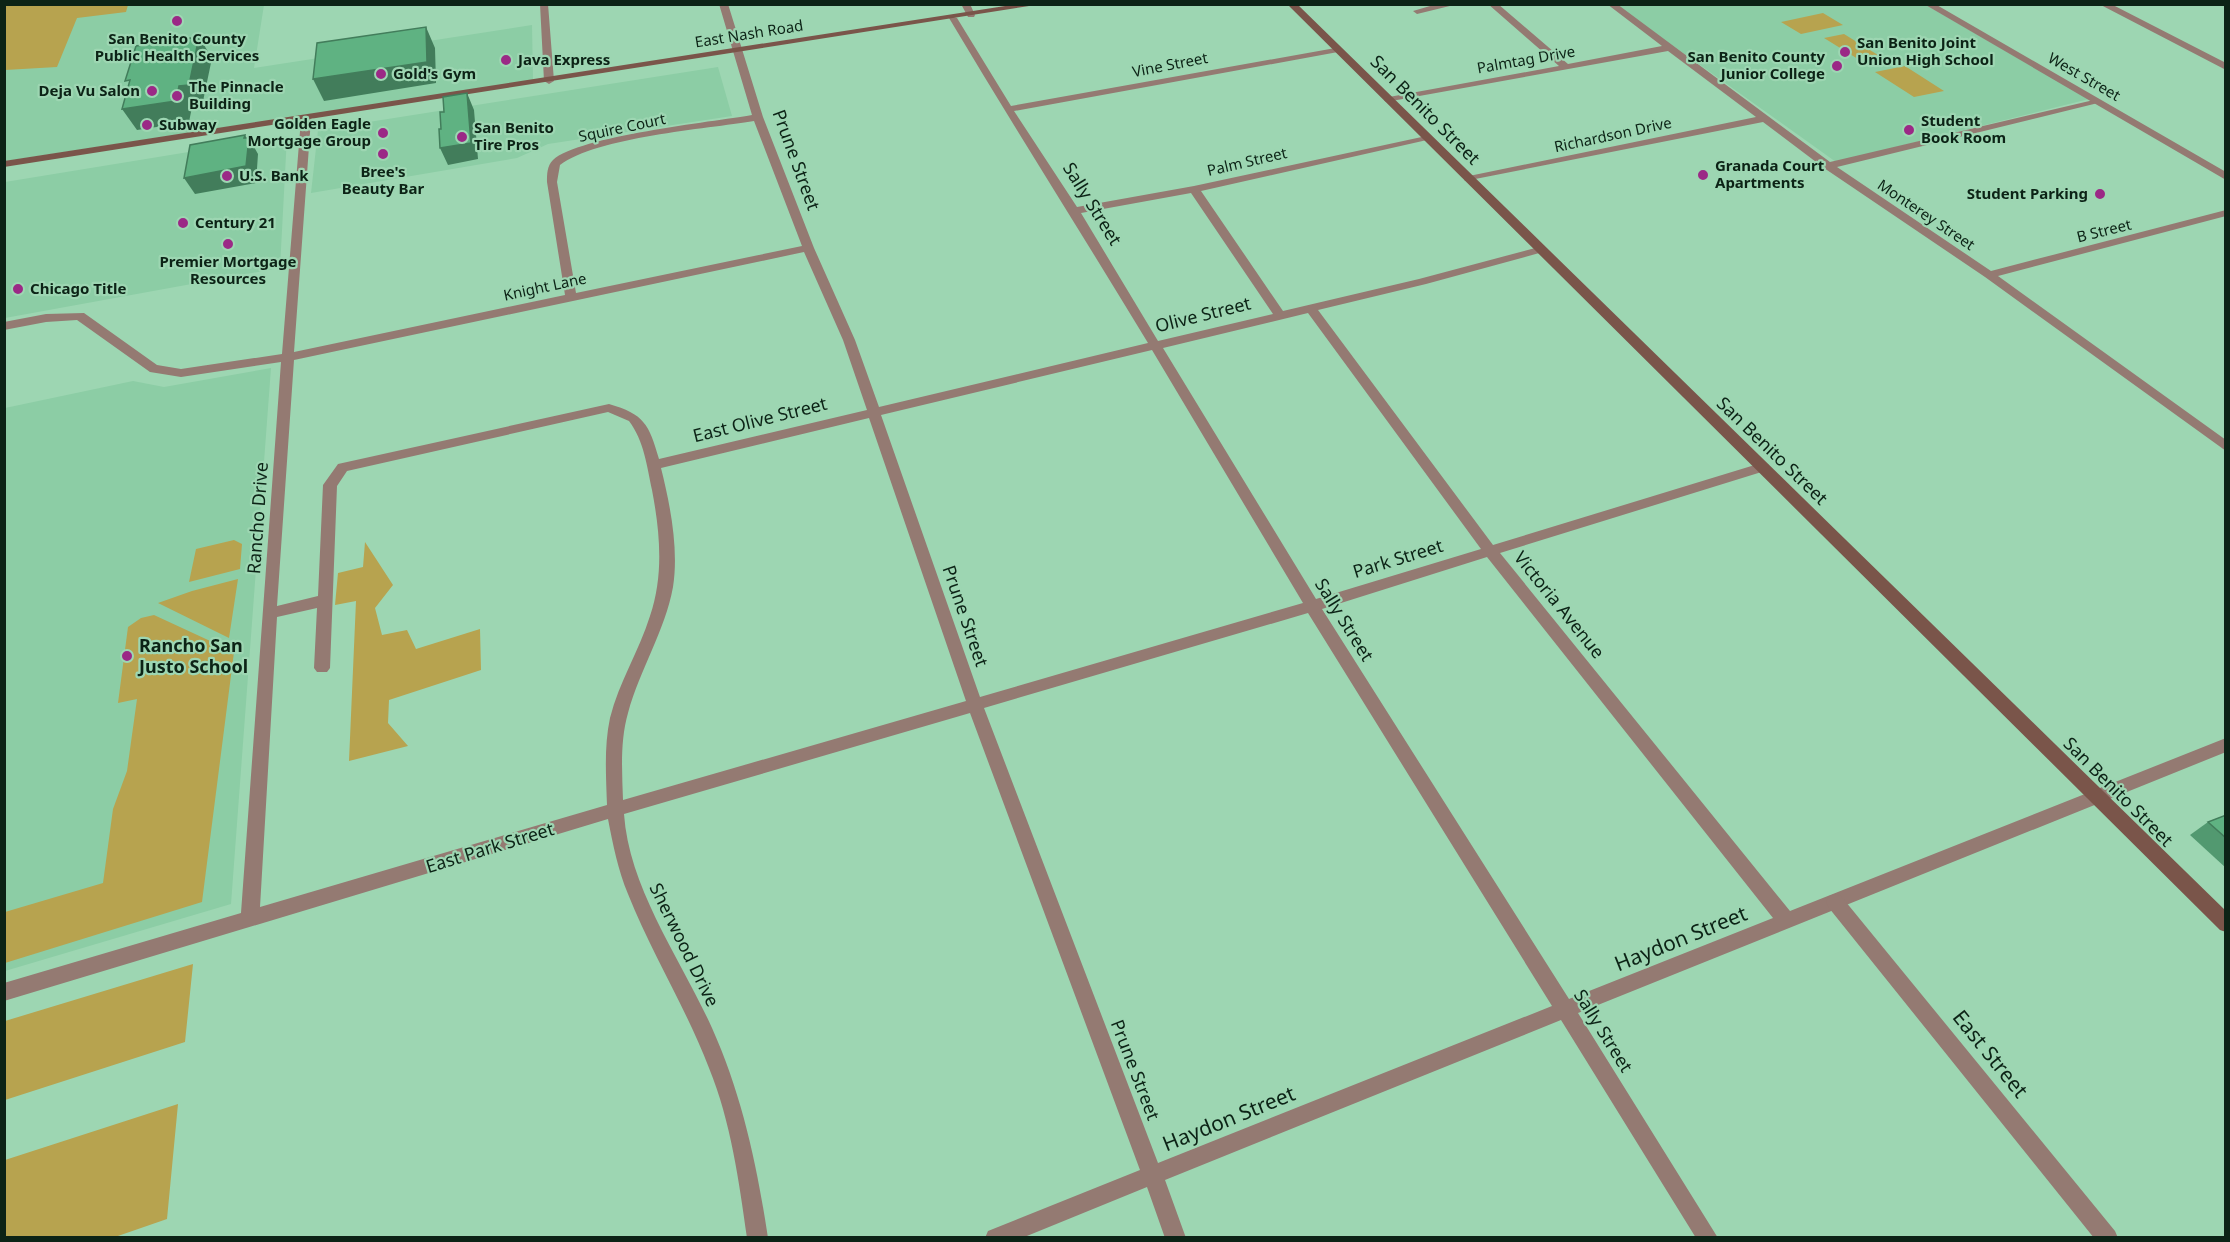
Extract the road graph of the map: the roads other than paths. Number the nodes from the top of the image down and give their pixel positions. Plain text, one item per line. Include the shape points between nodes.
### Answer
1 (544, 4) edge
2 (723, 4) edge
3 (964, 4) edge
4 (1038, 4) edge
5 (1292, 4) edge
6 (1454, 4) edge
7 (1492, 4) edge
8 (1611, 4) edge
9 (1928, 4) edge
10 (2103, 4) edge
11 (1417, 11) dead end
12 (971, 15) junction
13 (953, 18) junction
14 (1668, 48) junction
15 (1338, 49) junction
16 (739, 51) junction
17 (2226, 67) edge
18 (1566, 68) junction
19 (549, 81) junction
20 (1389, 100) junction
21 (2095, 101) junction
22 (1008, 109) junction
23 (758, 117) junction
24 (306, 119) junction
25 (1763, 119) junction
26 (1426, 137) junction
27 (4, 164) edge
28 (1828, 166) junction
29 (2226, 177) edge
30 (1469, 179) junction
31 (1194, 189) junction
32 (1074, 211) junction
33 (2226, 213) edge
34 (808, 248) junction
35 (1539, 250) junction
36 (1989, 275) junction
37 (571, 296) junction
38 (1310, 308) junction
39 (1279, 314) junction
40 (4, 326) edge
41 (1155, 346) junction
42 (288, 357) junction
43 (875, 411) junction
44 (2226, 447) edge
45 (653, 465) junction
46 (1763, 467) junction
47 (1490, 550) junction
48 (325, 600) junction
49 (1312, 606) junction
50 (270, 613) junction
51 (322, 668) dead end
52 (975, 705) junction
53 (2226, 745) edge
54 (2097, 796) junction
55 (614, 810) junction
56 (1835, 902) junction
57 (250, 919) junction
58 (1787, 921) junction
59 (2226, 924) edge
60 (4, 992) edge
61 (1566, 1009) junction
62 (1153, 1174) junction
63 (758, 1238) edge
64 (995, 1238) edge
65 (1176, 1238) edge
66 (1708, 1238) edge
67 (2108, 1238) edge

1 - 19 street
2 - 16 street, Prune Street
3 - 12 street
4 - 12 main road, East Nash Road
5 - 15 main road, San Benito Street
6 - 11 street
7 - 18 street
8 - 14 street, Monterey Street
9 - 21 street, West Street
10 - 17 street
12 - 13 main road, East Nash Road
13 - 16 main road, East Nash Road
13 - 22 street, Sally Street
14 - 18 street, Palmtag Drive
14 - 25 street, Monterey Street
15 - 20 main road, San Benito Street
15 - 22 street, Vine Street
16 - 19 main road, East Nash Road
16 - 23 street, Prune Street
18 - 20 street, Palmtag Drive
19 - 24 main road, East Nash Road
20 - 26 main road, San Benito Street
21 - 28 street
21 - 29 street, West Street
22 - 32 street, Sally Street
23 - 34 street, Prune Street
23 - 37 street, Squire Court via 591,147 558,162 552,182
24 - 27 main road, East Nash Road
24 - 42 street, Rancho Drive
25 - 28 street, Monterey Street
25 - 30 street, Richardson Drive
26 - 30 main road, San Benito Street
26 - 31 street, Palm Street
28 - 36 street, Monterey Street
30 - 35 main road, San Benito Street
31 - 32 street, Palm Street
31 - 39 street
32 - 41 street, Sally Street
33 - 36 street, B Street
34 - 37 street, Knight Lane
34 - 43 street, Prune Street
35 - 38 street, Olive Street
35 - 46 main road, San Benito Street
36 - 44 street, Monterey Street
37 - 42 street, Knight Lane
38 - 39 street, Olive Street
38 - 47 street, Victoria Avenue
39 - 41 street, Olive Street
40 - 42 street, Knight Lane via 80,316 154,369 165,372 197,372
41 - 43 street, Olive Street
41 - 49 street, Sally Street
42 - 50 street, Rancho Drive
43 - 45 street, East Olive Street
43 - 52 street, Prune Street
45 - 48 street, Sherwood Drive via 647,435 634,417 609,408 343,467 330,485
45 - 55 street, Sherwood Drive via 669,563 658,618 616,728
46 - 47 street, Park Street
46 - 54 main road, San Benito Street
47 - 49 street, Park Street
47 - 58 street, Victoria Avenue
48 - 50 street
48 - 51 street
49 - 52 street, Park Street
49 - 61 street, Sally Street
50 - 57 street, Rancho Drive
52 - 55 street, East Park Street
52 - 62 street, Prune Street
53 - 54 street, Haydon Street
54 - 56 street, Haydon Street
54 - 59 main road, San Benito Street
55 - 57 street, East Park Street
55 - 63 street, Sherwood Drive via 619,841 641,908 698,1016 720,1070 744,1155
56 - 58 street, Haydon Street
56 - 67 street, East Street
57 - 60 street, East Park Street
58 - 61 street, Haydon Street
61 - 62 street, Haydon Street
61 - 66 street, Sally Street
62 - 64 street, Haydon Street
62 - 65 street, Prune Street

